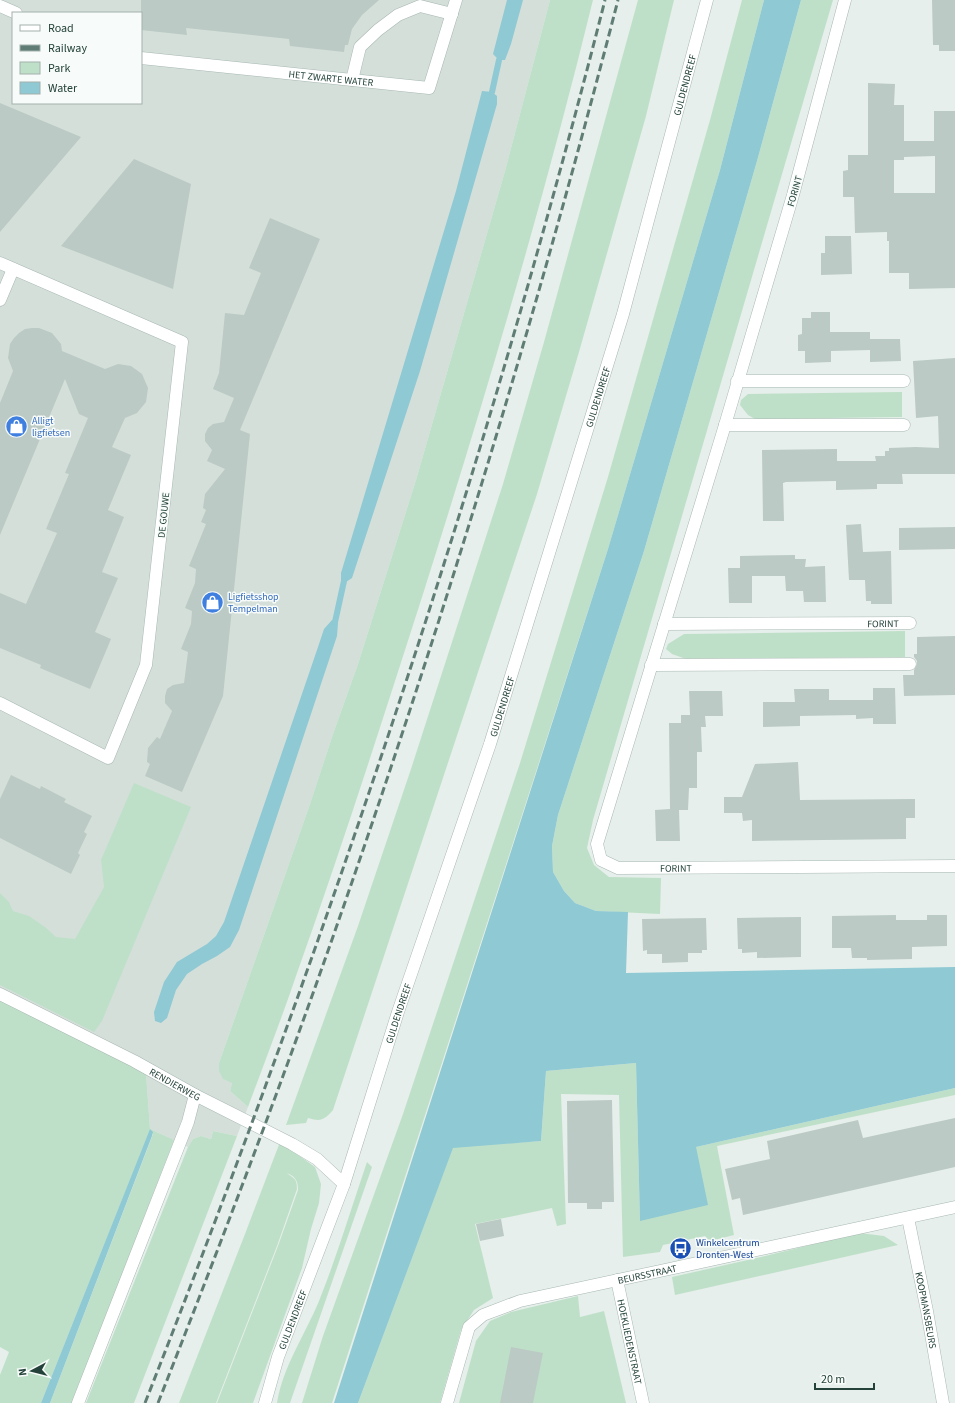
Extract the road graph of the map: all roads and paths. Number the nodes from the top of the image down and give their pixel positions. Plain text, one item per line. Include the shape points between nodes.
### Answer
1 (456, 0) edge
2 (707, 0) edge
3 (845, 0) edge
4 (0, 6) edge
5 (14, 12) edge
6 (452, 14) junction
7 (142, 58) edge
8 (352, 80) junction
9 (0, 263) edge
10 (13, 269) junction
11 (0, 300) edge
12 (737, 381) junction
13 (904, 381) dead end
14 (725, 425) junction
15 (904, 425) dead end
16 (910, 623) dead end
17 (664, 624) junction
18 (910, 664) dead end
19 (651, 665) junction
20 (0, 703) edge
21 (955, 866) edge
22 (0, 994) edge
23 (195, 1095) junction
24 (344, 1184) junction
25 (955, 1207) edge
26 (908, 1218) junction
27 (617, 1280) junction
28 (78, 1403) edge
29 (265, 1403) edge
30 (447, 1403) edge
31 (643, 1403) edge
32 (943, 1403) edge

1 - 6 street, HET ZWARTE WATER
2 - 24 street, GULDENDREEF via 621,322 490,744 398,1012
3 - 12 street, FORINT via 793,196
4 - 5 street
6 - 8 street via 420,6 398,15 360,47
6 - 8 street, HET ZWARTE WATER via 429,88
7 - 8 street, HET ZWARTE WATER
9 - 10 street, DE GOUWE
10 - 11 street
10 - 20 street, DE GOUWE via 182,342 146,665 108,758
12 - 13 street
12 - 14 street, FORINT
14 - 15 street
14 - 17 street, FORINT
16 - 17 street, FORINT
17 - 19 street, FORINT
18 - 19 street
19 - 21 street, FORINT via 597,844 601,860 618,868
22 - 23 street, RENDIERWEG via 134,1061
23 - 24 street, RENDIERWEG via 317,1159
23 - 28 street via 188,1122
24 - 29 street, GULDENDREEF via 278,1357
25 - 26 street, BEURSSTRAAT
26 - 27 street, BEURSSTRAAT
26 - 32 street, KOOPMANSBEURS
27 - 30 street, BEURSSTRAAT via 520,1301 483,1315 469,1328
27 - 31 street, HOEKLIEDENSTRAAT

